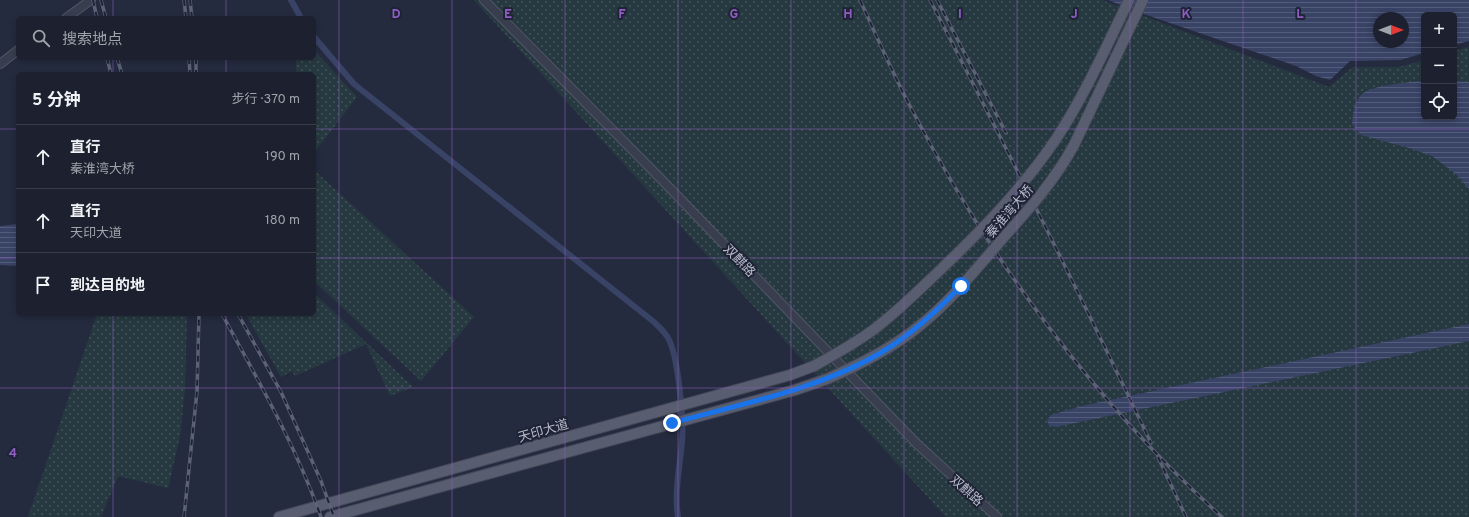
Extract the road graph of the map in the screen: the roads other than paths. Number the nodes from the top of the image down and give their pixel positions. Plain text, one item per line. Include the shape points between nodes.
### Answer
1 (91, 0) edge
2 (484, 0) edge
3 (1129, 0) edge
4 (1143, 0) edge
5 (69, 16) edge
6 (16, 52) edge
7 (0, 64) edge
8 (814, 366) joint
9 (827, 379) joint
10 (279, 517) edge
11 (330, 517) edge
12 (997, 517) edge

1 - 5 street
2 - 12 street, 双麒路 via 916,443
3 - 8 main road, 秦淮湾大桥, bridge via 1071,114 1041,160 1004,206 969,244 890,317 854,343
4 - 9 main road, 秦淮湾大桥, bridge via 1074,145 1045,190 934,314 882,352
6 - 7 street
8 - 10 main road, 天印大道 via 790,375
9 - 11 main road, 天印大道 via 795,390

